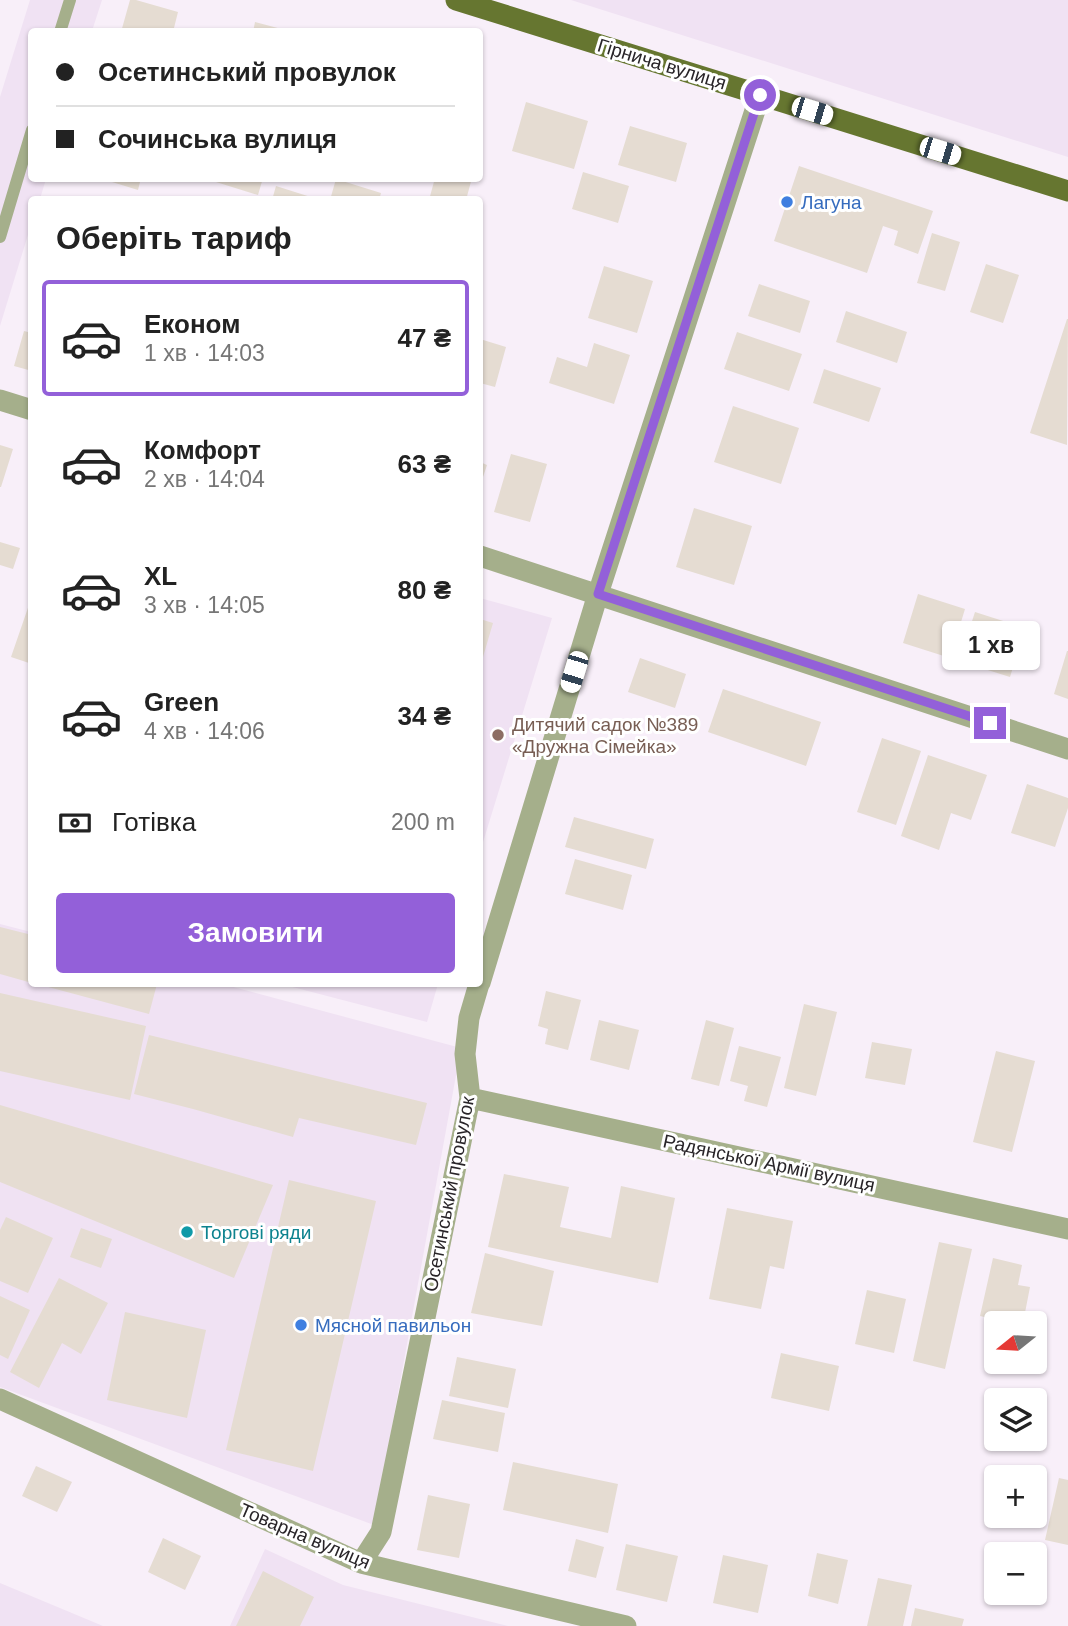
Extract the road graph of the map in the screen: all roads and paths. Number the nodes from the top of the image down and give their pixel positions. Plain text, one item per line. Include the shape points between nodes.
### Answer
1 (70, 0) edge
2 (456, 0) edge
3 (61, 28) edge
4 (760, 95) junction
5 (28, 143) edge
6 (1068, 191) edge
7 (0, 237) edge
8 (0, 400) edge
9 (28, 409) edge
10 (483, 557) edge
11 (598, 594) junction
12 (1068, 749) edge
13 (483, 973) edge
14 (479, 987) edge
15 (470, 1098) junction
16 (1068, 1228) edge
17 (0, 1399) edge
18 (362, 1563) junction
19 (626, 1626) edge

1 - 3 lane
2 - 4 main road, Гірнича вулиця
4 - 6 main road, Гірнича вулиця
4 - 11 street, Осетинський провулок
5 - 7 lane
8 - 9 street
10 - 11 street
11 - 12 street
11 - 13 street, Осетинський провулок
14 - 15 street, Осетинський провулок via 465,1054
15 - 16 street, Радянської Армії вулиця
15 - 18 street, Осетинський провулок via 381,1532
17 - 18 street, Товарна вулиця
18 - 19 street, Товарна вулиця

